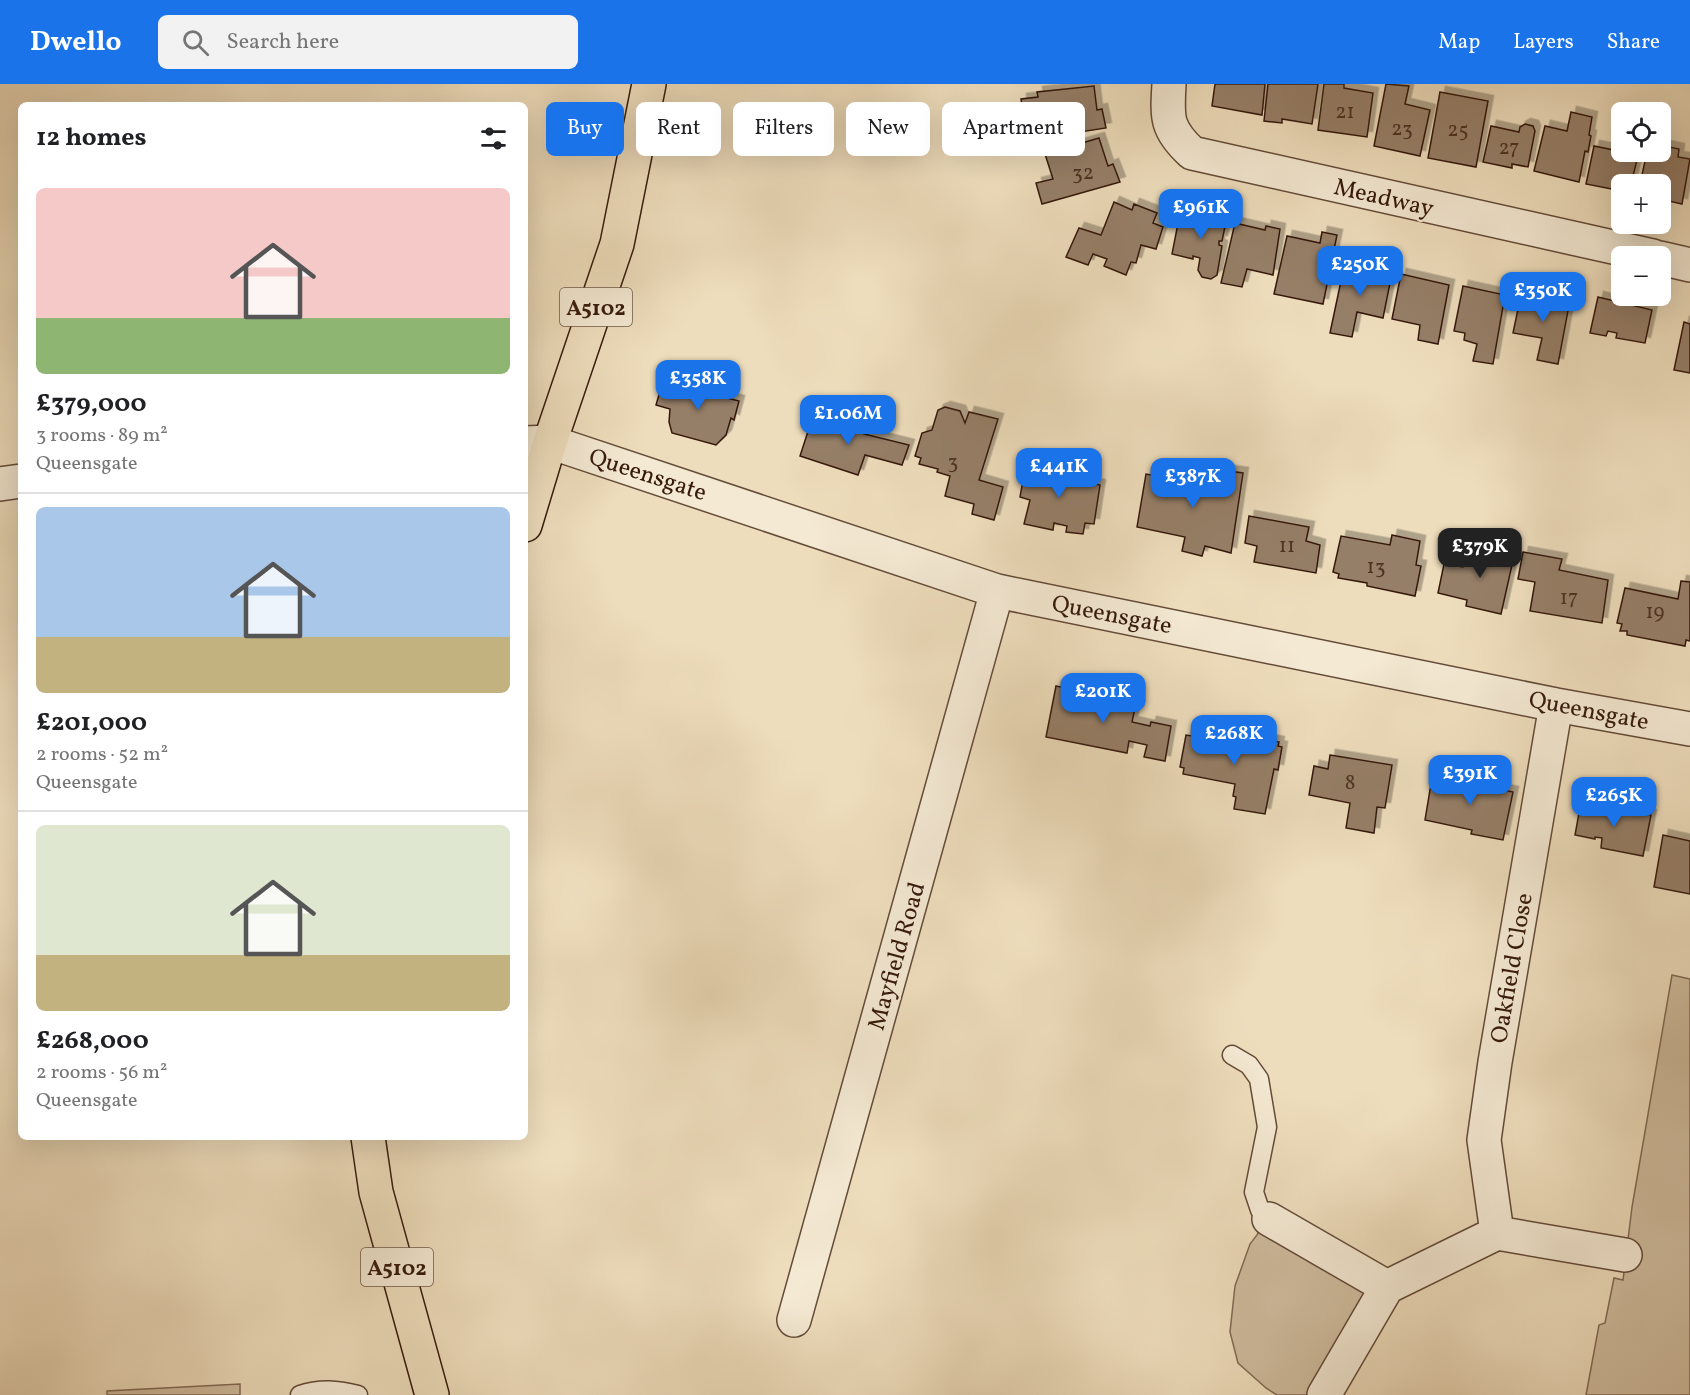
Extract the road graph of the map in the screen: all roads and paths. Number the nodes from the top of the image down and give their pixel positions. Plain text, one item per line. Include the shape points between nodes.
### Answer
1 (649, 84) edge
2 (1170, 84) edge
3 (1611, 247) edge
4 (1671, 261) edge
5 (1690, 265) edge
6 (538, 442) edge
7 (18, 481) edge
8 (0, 484) edge
9 (528, 506) edge
10 (997, 591) junction
11 (1556, 705) junction
12 (1690, 729) edge
13 (1232, 1055) dead end
14 (368, 1140) edge
15 (1269, 1219) joint
16 (1497, 1233) junction
17 (1625, 1255) dead end
18 (1387, 1287) junction
19 (794, 1320) dead end
20 (300, 1395) edge
21 (358, 1395) edge
22 (432, 1395) edge
23 (1324, 1395) edge

1 - 6 main road, A5102 via 617,244
2 - 3 street, Meadway via 1167,113 1176,138 1192,153
4 - 5 street
6 - 9 main road, A5102
6 - 10 street, Queensgate
7 - 8 street
10 - 11 street, Queensgate
10 - 19 street, Mayfield Road
11 - 12 street, Queensgate
11 - 16 street, Oakfield Close via 1484,1140
13 - 15 lane via 1249,1065 1259,1079 1267,1127 1254,1192 1260,1210
14 - 22 main road, A5102 via 376,1192
15 - 18 street
16 - 17 street
16 - 18 street
18 - 23 street
20 - 21 lane via 336,1390

